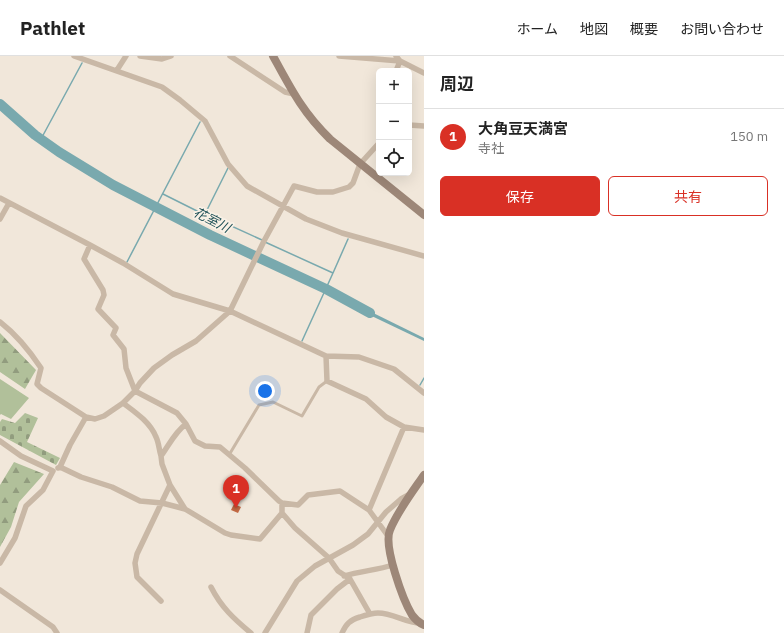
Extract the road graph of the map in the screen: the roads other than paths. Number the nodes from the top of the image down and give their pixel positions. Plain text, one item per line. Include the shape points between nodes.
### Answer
1 (74, 56) edge
2 (126, 56) edge
3 (140, 56) edge
4 (171, 56) edge
5 (230, 56) edge
6 (273, 56) edge
7 (339, 56) edge
8 (396, 56) edge
9 (400, 61) junction
10 (397, 68) edge
11 (117, 70) junction
12 (424, 73) edge
13 (294, 94) junction
14 (412, 125) edge
15 (424, 126) edge
16 (376, 146) edge
17 (360, 164) junction
18 (0, 198) edge
19 (9, 203) junction
20 (284, 206) junction
21 (424, 215) edge
22 (0, 219) edge
23 (90, 245) junction
24 (424, 256) edge
25 (230, 311) junction
26 (0, 322) edge
27 (326, 356) junction
28 (327, 381) junction
29 (136, 391) junction
30 (424, 393) edge
31 (123, 403) junction
32 (86, 417) junction
33 (186, 424) junction
34 (404, 427) junction
35 (424, 430) edge
36 (0, 441) edge
37 (229, 454) junction
38 (161, 456) junction
39 (60, 467) junction
40 (53, 471) junction
41 (424, 475) edge
42 (170, 485) junction
43 (412, 493) junction
44 (282, 502) junction
45 (162, 503) junction
46 (185, 509) junction
47 (369, 510) junction
48 (282, 513) junction
49 (378, 521) junction
50 (388, 536) junction
51 (329, 558) junction
52 (0, 563) edge
53 (393, 565) junction
54 (344, 576) junction
55 (350, 579) junction
56 (211, 587) dead end
57 (0, 590) edge
58 (161, 601) dead end
59 (370, 614) junction
60 (422, 624) edge
61 (57, 633) edge
62 (251, 633) edge
63 (265, 633) edge
64 (307, 633) edge
65 (342, 633) edge

1 - 11 street
2 - 11 street
3 - 4 street
5 - 13 street via 285,92
6 - 13 main road
7 - 9 street
8 - 9 street
9 - 10 street
9 - 12 street
11 - 20 street via 162,88 180,100 205,121 228,164 247,186
13 - 17 main road via 321,131
14 - 15 street
16 - 17 street
17 - 20 street via 349,187 333,192 317,192 294,186
17 - 21 main road
18 - 19 street
19 - 22 street
19 - 23 street
20 - 24 street via 306,219 342,233
20 - 25 street
23 - 25 street via 173,294
23 - 29 street via 84,259 103,290 104,295 98,309 116,328 113,335 124,349 126,368
25 - 27 street
25 - 29 street via 196,341 154,368
26 - 32 street via 14,333 41,368 38,384 41,388
27 - 28 street
27 - 30 street via 358,357 394,369
28 - 34 street via 366,400 386,417
28 - 37 lane via 320,387 302,416 273,402 259,405
29 - 31 street
29 - 33 street via 177,413
31 - 32 street via 100,418
31 - 38 street via 147,424 156,437
32 - 39 street
33 - 37 street via 195,441 205,446 220,447
33 - 38 street via 178,430
34 - 35 street
34 - 47 street
36 - 40 street via 21,456
37 - 44 street
38 - 42 street
39 - 40 street
39 - 45 street via 140,501
40 - 52 street via 43,490 26,506 15,538
41 - 43 main road
42 - 45 street
42 - 46 street
43 - 49 street via 400,499
43 - 50 main road
44 - 47 street via 298,505 308,495 340,491
44 - 48 street
45 - 46 street
45 - 58 street via 135,563 137,577
46 - 48 street via 225,533 260,539
47 - 49 street
48 - 51 street
49 - 50 street
49 - 51 street via 368,534
50 - 53 main road
51 - 54 street
51 - 63 street via 297,581
53 - 54 street
53 - 60 main road via 409,609 415,619
54 - 55 street
55 - 59 street
55 - 64 street via 311,615
56 - 62 street via 218,601
57 - 61 street via 53,627
59 - 60 street via 388,614
59 - 65 street via 350,621

